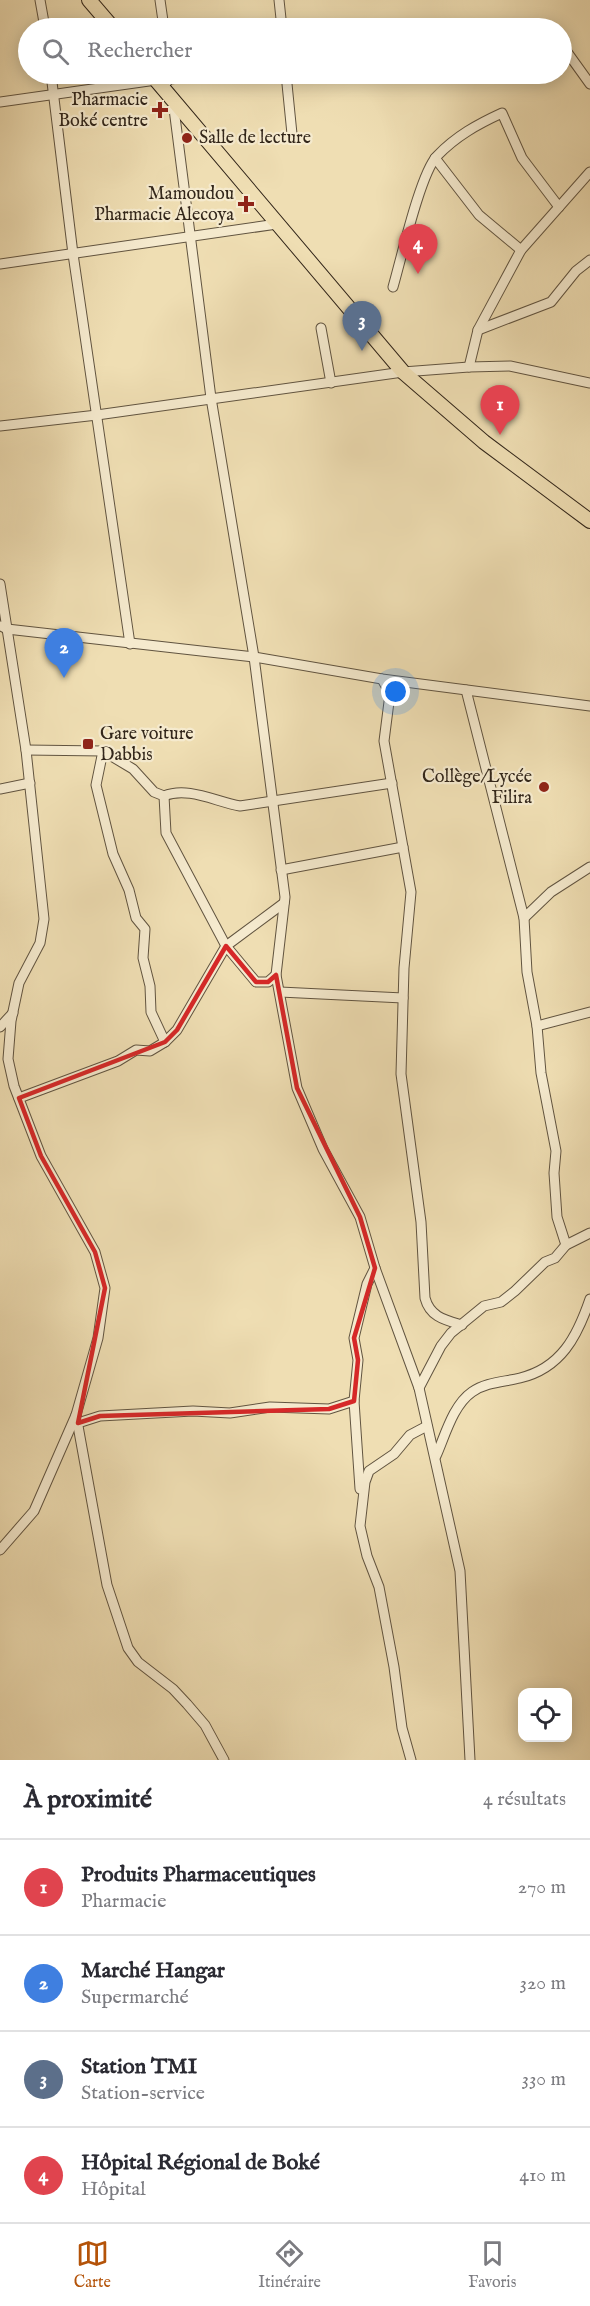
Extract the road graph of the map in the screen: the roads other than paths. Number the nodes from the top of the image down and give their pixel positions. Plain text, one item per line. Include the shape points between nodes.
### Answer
1 (40, 0) edge
2 (89, 0) edge
3 (161, 0) edge
4 (279, 0) edge
5 (43, 18) edge
6 (104, 18) edge
7 (163, 18) edge
8 (281, 18) edge
9 (572, 60) edge
10 (52, 84) edge
11 (122, 84) edge
12 (165, 84) edge
13 (287, 84) edge
14 (590, 84) edge
15 (54, 94) junction
16 (173, 101) junction
17 (0, 102) edge
18 (292, 134) dead end
19 (435, 158) junction
20 (590, 172) edge
21 (559, 207) junction
22 (277, 224) junction
23 (191, 235) junction
24 (521, 250) junction
25 (73, 254) junction
26 (590, 260) edge
27 (0, 264) edge
28 (393, 287) dead end
29 (321, 328) dead end
30 (478, 330) junction
31 (469, 367) junction
32 (403, 372) junction
33 (331, 383) junction
34 (590, 383) edge
35 (212, 398) junction
36 (97, 415) junction
37 (0, 426) edge
38 (590, 521) edge
39 (0, 584) edge
40 (3, 627) edge
41 (130, 644) junction
42 (254, 657) junction
43 (382, 679) junction
44 (466, 690) junction
45 (589, 703) edge
46 (26, 750) junction
47 (103, 751) junction
48 (30, 783) junction
49 (392, 783) junction
50 (0, 789) edge
51 (164, 796) junction
52 (271, 802) junction
53 (403, 847) junction
54 (590, 867) edge
55 (281, 870) junction
56 (284, 903) junction
57 (524, 918) junction
58 (226, 945) junction
59 (276, 975) junction
60 (280, 992) junction
61 (403, 998) junction
62 (590, 1012) edge
63 (13, 1013) junction
64 (537, 1026) junction
65 (0, 1027) edge
66 (165, 1042) junction
67 (19, 1098) junction
68 (590, 1233) edge
69 (566, 1245) junction
70 (375, 1268) junction
71 (590, 1299) edge
72 (462, 1325) junction
73 (419, 1388) junction
74 (354, 1401) junction
75 (77, 1418) junction
76 (427, 1426) junction
77 (436, 1456) junction
78 (362, 1509) junction
79 (0, 1550) edge
80 (224, 1760) edge
81 (411, 1760) edge
82 (470, 1760) edge

1 - 5 street
2 - 6 highway
3 - 7 street
4 - 8 street
9 - 14 street
10 - 15 street
11 - 15 street
12 - 16 highway
13 - 18 street
15 - 17 street
15 - 25 street
16 - 22 highway
16 - 23 street
19 - 21 street via 470,128 502,113 522,158
19 - 24 street via 479,215
19 - 28 street via 421,190
20 - 21 street
21 - 24 street
22 - 23 street
22 - 32 highway
23 - 25 street
23 - 35 street
24 - 30 street
25 - 27 street
25 - 36 street
26 - 30 street via 551,302
29 - 33 street
30 - 31 street
31 - 32 street
31 - 34 street via 510,366
32 - 33 street
32 - 38 highway via 484,442
33 - 35 street
35 - 36 street
35 - 42 street
36 - 37 street
36 - 41 street
39 - 40 street
40 - 41 street
40 - 46 street
41 - 42 street
42 - 43 street
42 - 52 street
43 - 44 street
43 - 49 street via 390,694 384,741
44 - 45 street
44 - 57 street
46 - 47 street
46 - 48 street
47 - 51 street via 133,769 154,792
47 - 66 street via 96,785 113,854 136,918 145,929 143,958 151,1012
48 - 50 street
48 - 63 street via 45,919 40,943 19,983
49 - 52 street
49 - 53 street
51 - 52 street via 183,793 240,806
51 - 58 street via 166,833
52 - 55 street
53 - 55 street
53 - 61 street via 411,892
54 - 57 street via 551,892
55 - 56 street
56 - 58 street
56 - 59 street
57 - 64 street via 527,972
58 - 59 street via 256,982 268,982
58 - 66 street via 177,1030
59 - 60 street
60 - 61 street
60 - 70 street via 297,1088 323,1149 360,1217
61 - 72 street via 401,1074 426,1298 428,1308 439,1317
62 - 64 street
63 - 65 street
63 - 67 street via 8,1059
64 - 69 street via 556,1151 557,1217
66 - 67 street via 150,1051 136,1050 118,1061
67 - 75 street via 41,1156 94,1252 105,1288 98,1338
68 - 69 street
69 - 72 street via 501,1302 484,1306
70 - 73 street
70 - 74 street via 367,1284 354,1338 358,1360
71 - 77 street via 568,1346 547,1368 488,1384 470,1393 456,1410
72 - 73 street via 441,1346
73 - 76 street
74 - 75 street via 329,1408 270,1407 230,1413 193,1411
74 - 78 street
75 - 79 street via 34,1511
75 - 80 street via 107,1585 128,1648 138,1662 188,1704
76 - 77 street
76 - 78 street via 410,1435 394,1454 369,1471
77 - 82 street via 460,1571
78 - 81 street via 360,1526 379,1587 402,1728

